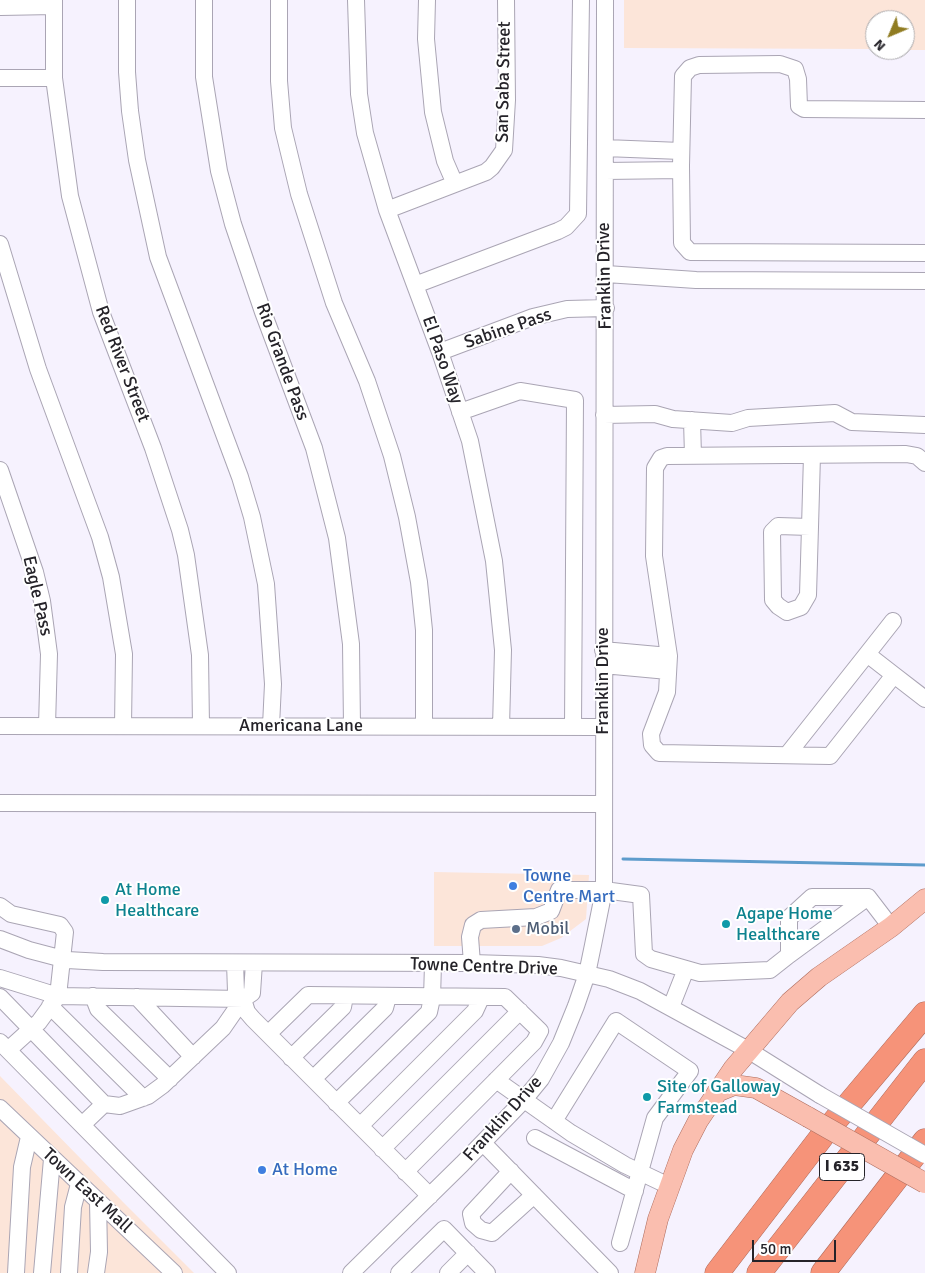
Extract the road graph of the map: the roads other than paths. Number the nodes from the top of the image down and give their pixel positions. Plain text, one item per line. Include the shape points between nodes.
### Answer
1 (127, 0) edge
2 (204, 0) edge
3 (279, 0) edge
4 (356, 0) edge
5 (427, 0) edge
6 (506, 0) edge
7 (581, 0) edge
8 (605, 0) edge
9 (54, 3) edge
10 (0, 7) edge
11 (0, 78) edge
12 (54, 78) junction
13 (925, 110) edge
14 (605, 148) junction
15 (681, 151) junction
16 (681, 170) junction
17 (605, 171) junction
18 (455, 184) junction
19 (387, 210) junction
20 (0, 244) edge
21 (925, 253) edge
22 (606, 274) junction
23 (925, 281) edge
24 (415, 285) junction
25 (606, 308) junction
26 (440, 352) junction
27 (460, 412) junction
28 (604, 415) junction
29 (692, 420) junction
30 (925, 425) edge
31 (812, 455) junction
32 (692, 456) junction
33 (925, 464) edge
34 (0, 470) edge
35 (810, 527) junction
36 (893, 621) dead end
37 (867, 654) junction
38 (603, 658) junction
39 (669, 663) junction
40 (894, 675) junction
41 (925, 699) edge
42 (0, 726) edge
43 (47, 726) junction
44 (123, 726) junction
45 (201, 726) junction
46 (271, 726) junction
47 (352, 726) junction
48 (424, 726) junction
49 (501, 727) junction
50 (573, 727) junction
51 (603, 727) junction
52 (787, 755) junction
53 (0, 803) edge
54 (604, 804) junction
55 (604, 890) junction
56 (868, 898) junction
57 (925, 899) edge
58 (0, 906) edge
59 (891, 927) junction
60 (0, 939) edge
61 (789, 956) junction
62 (64, 959) junction
63 (235, 963) junction
64 (254, 963) junction
65 (472, 963) junction
66 (433, 964) junction
67 (686, 970) junction
68 (587, 974) junction
69 (0, 978) edge
70 (93, 996) junction
71 (345, 996) junction
72 (0, 997) edge
73 (137, 997) junction
74 (388, 997) junction
75 (432, 998) junction
76 (481, 998) junction
77 (243, 999) junction
78 (54, 1001) junction
79 (671, 1007) junction
80 (520, 1011) junction
81 (925, 1014) edge
82 (32, 1029) junction
83 (268, 1034) junction
84 (4, 1046) edge
85 (748, 1050) junction
86 (193, 1057) junction
87 (291, 1058) junction
88 (925, 1061) edge
89 (170, 1079) junction
90 (312, 1079) junction
91 (496, 1080) junction
92 (717, 1092) junction
93 (143, 1098) junction
94 (524, 1101) junction
95 (336, 1103) junction
96 (104, 1104) junction
97 (1, 1109) edge
98 (554, 1121) junction
99 (82, 1125) junction
100 (360, 1126) junction
101 (0, 1130) edge
102 (571, 1133) junction
103 (29, 1137) junction
104 (535, 1138) dead end
105 (925, 1142) edge
106 (483, 1143) junction
107 (382, 1148) junction
108 (562, 1152) junction
109 (925, 1154) edge
110 (52, 1159) junction
111 (925, 1163) edge
112 (511, 1171) junction
113 (405, 1172) junction
114 (639, 1172) junction
115 (925, 1183) edge
116 (79, 1184) junction
117 (669, 1186) junction
118 (634, 1190) junction
119 (534, 1195) junction
120 (430, 1196) junction
121 (98, 1202) junction
122 (620, 1243) dead end
123 (468, 1253) junction
124 (165, 1270) edge
125 (16, 1273) edge
126 (42, 1273) edge
127 (68, 1273) edge
128 (96, 1273) edge
129 (228, 1273) edge
130 (351, 1273) edge
131 (399, 1273) edge
132 (448, 1273) edge
133 (487, 1273) edge
134 (610, 1273) edge
135 (645, 1273) edge
136 (717, 1273) edge
137 (759, 1273) edge
138 (823, 1273) edge
139 (843, 1273) edge

1 - 46 street via 130,111 158,257 240,476 266,584 273,684
2 - 47 street, Rio Grande Pass via 204,77 219,171 257,294 314,448 337,538 351,644
3 - 48 street via 279,81 283,128 299,194 334,303 367,381 392,456 407,517 424,630
4 - 19 street, El Paso Way via 359,94 365,133
5 - 18 street via 426,39 433,112 445,161
6 - 18 street, San Saba Street via 504,150 486,172
7 - 24 street via 578,214 558,231
8 - 14 street, Franklin Drive
9 - 10 street
9 - 12 street, Red River Street
11 - 12 street
12 - 45 street, Red River Street via 70,196 94,288 153,448 186,555 200,655
13 - 15 street via 804,109 799,106 795,69 780,64 699,65 690,68 683,76
14 - 15 street
14 - 17 street, Franklin Drive
15 - 16 street
16 - 17 street
16 - 21 street via 682,244 690,252
17 - 22 street, Franklin Drive
18 - 19 street, San Saba Street
19 - 24 street, El Paso Way
20 - 44 street via 38,369 104,553 124,654
22 - 23 street via 696,280
22 - 25 street, Franklin Drive
24 - 26 street, El Paso Way
25 - 26 street, Sabine Pass via 567,309 533,317
25 - 28 street, Franklin Drive
26 - 27 street, El Paso Way
27 - 49 street, El Paso Way via 470,441 494,561 503,650
27 - 50 street via 520,391 575,400
28 - 29 street via 655,414
28 - 38 street, Franklin Drive
29 - 30 street via 732,423 748,418 835,413 852,422
29 - 32 street
31 - 32 street
31 - 33 street via 906,454 917,456
31 - 35 street
32 - 39 street via 667,456 661,458 655,468 654,556
34 - 43 street, Eagle Pass via 42,601 49,654
35 - 35 street via 808,595 801,607 787,612 773,600 772,532 778,526
36 - 37 street
37 - 40 street
37 - 52 street
38 - 39 street
38 - 51 street, Franklin Drive
39 - 52 street via 667,692 651,734 652,745 659,753
40 - 41 street
40 - 52 street via 830,756
42 - 43 street, Americana Lane
43 - 44 street, Americana Lane
44 - 45 street, Americana Lane
45 - 46 street, Americana Lane
46 - 47 street, Americana Lane
47 - 48 street, Americana Lane
48 - 49 street, Americana Lane
49 - 50 street, Americana Lane
50 - 51 street, Americana Lane
51 - 54 street, Franklin Drive
53 - 54 street
54 - 55 street, Franklin Drive
55 - 65 street via 560,890 551,911 536,917 481,920 473,925 470,937
55 - 67 street via 641,895 644,954
55 - 68 street, Franklin Drive
56 - 59 street
56 - 61 street
56 - 61 street via 812,897 790,918
57 - 59 main road
58 - 62 street via 11,914 60,925 65,932
59 - 85 main road via 819,977 790,1002
60 - 62 street, Towne Centre Drive
61 - 67 street via 770,970 700,974
62 - 63 street, Towne Centre Drive
62 - 78 street
63 - 64 street, Towne Centre Drive
63 - 77 street via 236,992
64 - 66 street, Towne Centre Drive
64 - 77 street via 252,993
65 - 66 street, Towne Centre Drive
65 - 68 street, Towne Centre Drive via 538,965
66 - 75 street
67 - 79 street
68 - 79 street, Towne Centre Drive via 632,988
68 - 94 street, Franklin Drive via 562,1043
69 - 78 street
70 - 73 street
70 - 78 street
70 - 89 street via 98,1009
71 - 74 street
71 - 83 street via 308,995
71 - 87 street via 343,1007
72 - 82 street
73 - 77 street
73 - 86 street
74 - 75 street
74 - 90 street via 385,1008
75 - 76 street
75 - 95 street via 429,1012
76 - 80 street via 505,998
76 - 100 street via 475,1011
77 - 83 street via 247,1012
77 - 86 street via 222,1028
78 - 82 street
78 - 93 street
79 - 85 street, Towne Centre Drive
80 - 91 street via 540,1031 534,1042
80 - 107 street
81 - 136 highway via 823,1135
82 - 84 street
82 - 96 street
83 - 87 street
84 - 99 street
85 - 92 main road
85 - 109 street, Towne Centre Drive, bridge
86 - 89 street
87 - 90 street
88 - 137 highway, I 635
89 - 93 street
90 - 95 street
91 - 94 street
91 - 113 street
92 - 115 main road, bridge via 734,1085 756,1088
92 - 117 main road via 683,1150
93 - 96 street via 120,1106
94 - 98 street
94 - 106 street, Franklin Drive
95 - 100 street
96 - 99 street
97 - 101 street
97 - 103 street, Town East Mall
98 - 102 street
98 - 114 street via 616,1021 690,1071 655,1118
99 - 129 street
100 - 107 street
102 - 108 street
102 - 114 street
103 - 110 street, Town East Mall
103 - 125 street via 22,1167
104 - 108 street
105 - 138 highway, I 635
106 - 112 street
106 - 120 street, Franklin Drive
107 - 113 street
108 - 118 street
110 - 116 street, Town East Mall
110 - 126 street
111 - 139 highway
112 - 119 street
112 - 119 street via 471,1214 473,1223 492,1233
113 - 120 street
114 - 117 street
114 - 118 street
116 - 121 street, Town East Mall
116 - 127 street via 73,1206
117 - 135 main road
118 - 122 street
119 - 134 street
120 - 130 street, Franklin Drive
121 - 124 street, Town East Mall
121 - 128 street
123 - 131 street via 444,1229
123 - 132 street
123 - 133 street

